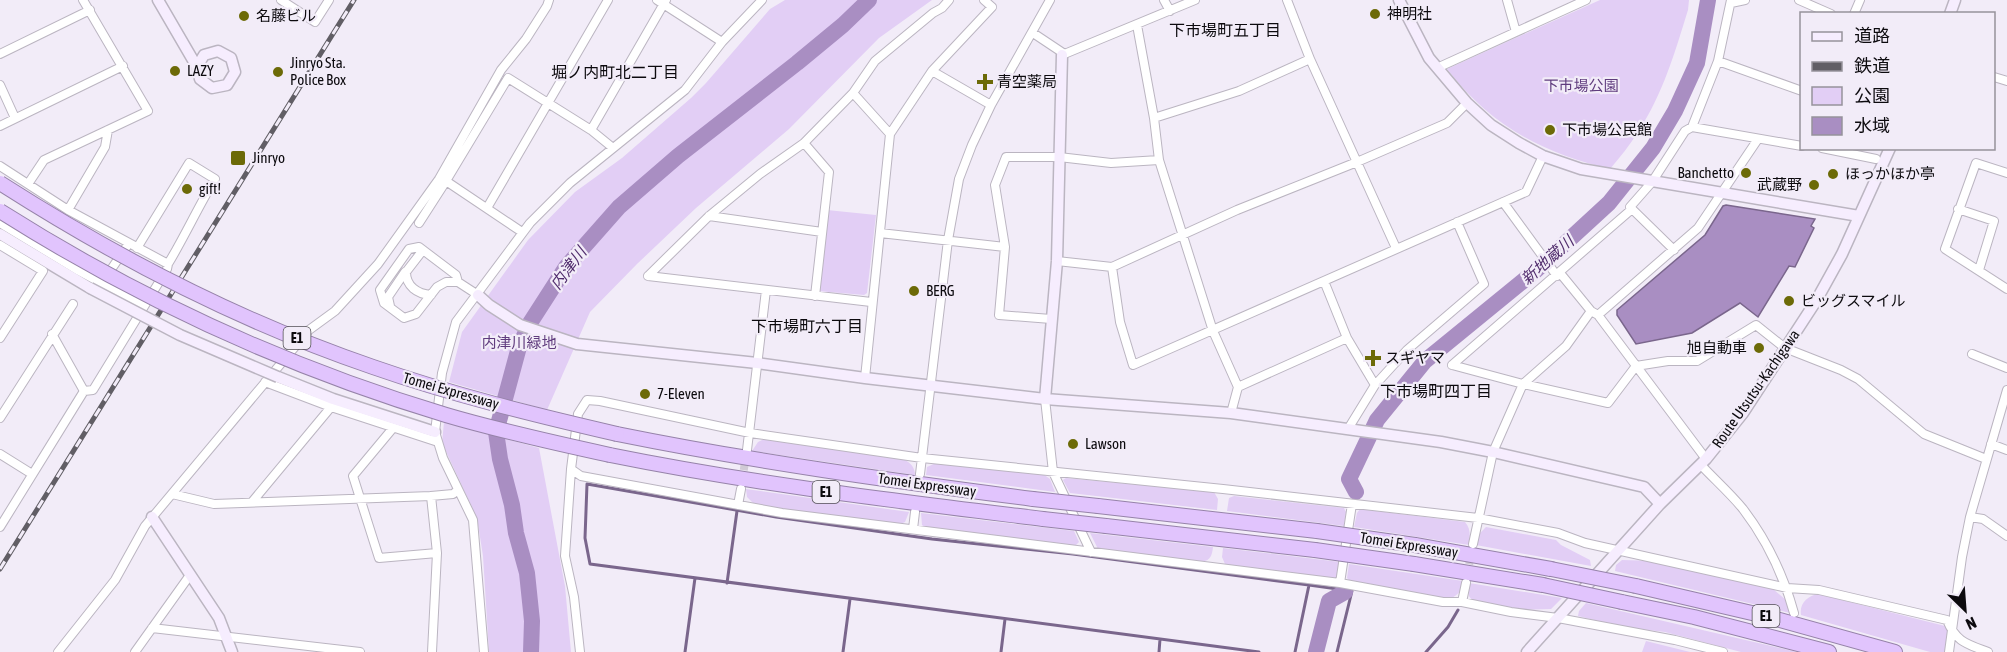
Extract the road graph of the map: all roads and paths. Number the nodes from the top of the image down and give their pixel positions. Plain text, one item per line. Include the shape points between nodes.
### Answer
1 (83, 0) edge
2 (158, 0) edge
3 (281, 0) edge
4 (328, 0) edge
5 (549, 0) edge
6 (608, 0) edge
7 (761, 0) edge
8 (949, 0) edge
9 (984, 0) edge
10 (1050, 0) edge
11 (1164, 0) edge
12 (1195, 0) edge
13 (1287, 0) edge
14 (1399, 0) edge
15 (1507, 0) edge
16 (1586, 0) edge
17 (1745, 0) edge
18 (1802, 1) edge
19 (663, 2) edge
20 (1731, 2) edge
21 (90, 10) junction
22 (1170, 11) junction
23 (1827, 12) edge
24 (1137, 25) junction
25 (1516, 32) junction
26 (1033, 33) junction
27 (722, 42) junction
28 (0, 54) edge
29 (1062, 54) junction
30 (1310, 59) junction
31 (1718, 61) junction
32 (123, 66) junction
33 (197, 68) dead end
34 (1437, 68) junction
35 (932, 71) junction
36 (0, 85) edge
37 (1800, 90) edge
38 (853, 93) junction
39 (1467, 103) junction
40 (548, 104) junction
41 (991, 105) junction
42 (15, 118) junction
43 (1154, 118) junction
44 (0, 126) edge
45 (1692, 127) junction
46 (108, 130) junction
47 (591, 130) junction
48 (890, 134) junction
49 (1758, 140) junction
50 (804, 143) junction
51 (1800, 146) edge
52 (613, 148) junction
53 (1830, 150) edge
54 (1889, 150) edge
55 (1059, 156) junction
56 (1543, 156) junction
57 (1876, 159) dead end
58 (1159, 160) junction
59 (1357, 162) junction
60 (0, 166) edge
61 (2007, 173) edge
62 (446, 182) junction
63 (1650, 182) junction
64 (0, 183) edge
65 (28, 184) junction
66 (1722, 192) junction
67 (1503, 202) junction
68 (487, 208) junction
69 (1632, 209) junction
70 (1958, 209) junction
71 (68, 210) junction
72 (0, 211) edge
73 (709, 216) junction
74 (1859, 216) junction
75 (1457, 222) junction
76 (0, 223) edge
77 (418, 223) dead end
78 (522, 232) junction
79 (822, 232) junction
80 (880, 233) junction
81 (0, 234) edge
82 (1182, 234) junction
83 (948, 240) junction
84 (129, 243) junction
85 (0, 245) edge
86 (1005, 247) junction
87 (137, 248) junction
88 (1396, 248) junction
89 (423, 250) junction
90 (1674, 250) junction
91 (1057, 261) junction
92 (168, 264) junction
93 (1112, 267) junction
94 (1979, 270) junction
95 (405, 272) junction
96 (1559, 274) junction
97 (1324, 281) junction
98 (458, 282) junction
99 (102, 283) junction
100 (2007, 289) edge
101 (766, 290) junction
102 (430, 295) junction
103 (478, 295) junction
104 (815, 296) junction
105 (872, 302) junction
106 (73, 304) dead end
107 (144, 306) junction
108 (390, 307) junction
109 (1594, 313) junction
110 (1051, 319) junction
111 (1213, 331) junction
112 (52, 334) junction
113 (0, 338) edge
114 (1347, 338) junction
115 (1785, 348) junction
116 (1972, 354) dead end
117 (757, 363) junction
118 (1636, 366) junction
119 (2007, 368) edge
120 (865, 378) junction
121 (265, 382) junction
122 (1523, 384) junction
123 (931, 386) junction
124 (1375, 386) junction
125 (1238, 387) junction
126 (2007, 390) edge
127 (84, 391) junction
128 (1045, 399) junction
129 (331, 407) junction
130 (1231, 413) junction
131 (0, 418) edge
132 (393, 428) junction
133 (1351, 430) junction
134 (750, 433) junction
135 (436, 437) junction
136 (1991, 444) junction
137 (747, 450) tunnel mouth
138 (2007, 450) edge
139 (1493, 452) junction
140 (0, 454) edge
141 (922, 458) junction
142 (1986, 459) junction
143 (1703, 462) junction
144 (571, 469) junction
145 (1053, 472) junction
146 (32, 474) junction
147 (920, 474) dead end
148 (741, 489) tunnel mouth
149 (458, 490) junction
150 (172, 494) junction
151 (431, 496) junction
152 (360, 498) junction
153 (252, 502) junction
154 (1352, 504) junction
155 (1660, 504) junction
156 (738, 505) junction
157 (915, 512) dead end
158 (153, 517) junction
159 (1478, 518) junction
160 (1970, 518) junction
161 (0, 527) edge
162 (913, 529) junction
163 (2007, 536) edge
164 (1473, 544) tunnel mouth
165 (1619, 551) junction
166 (1091, 552) junction
167 (437, 553) junction
168 (190, 575) junction
169 (1341, 583) junction
170 (1466, 583) tunnel mouth
171 (1787, 588) junction
172 (1462, 602) junction
173 (1794, 613) dead end
174 (1557, 618) junction
175 (152, 628) junction
176 (1952, 633) junction
177 (228, 638) junction
178 (58, 652) edge
179 (135, 652) edge
180 (232, 652) edge
181 (360, 652) edge
182 (432, 652) edge
183 (484, 652) edge
184 (580, 652) edge
185 (1527, 652) edge
186 (1723, 652) edge
187 (1829, 652) edge
188 (1895, 652) edge
189 (1948, 652) edge
190 (1988, 652) edge

1 - 21 street
2 - 33 street
3 - 4 street via 315,22
5 - 121 street via 526,39 501,70 439,179 378,264 335,311 309,330
6 - 40 street
7 - 27 street
8 - 38 street via 875,61
9 - 35 street via 992,7
10 - 26 street
11 - 22 street
12 - 22 street
13 - 30 street
14 - 34 street
15 - 25 street
16 - 25 street
17 - 20 street
18 - 23 street
19 - 27 street
19 - 47 street
20 - 31 street
21 - 28 street
21 - 32 street
22 - 24 street
24 - 29 street
24 - 43 street
25 - 34 street
26 - 29 street
26 - 41 street
27 - 52 street via 686,90
29 - 55 street
30 - 43 street via 1239,91
30 - 59 street
31 - 37 street
31 - 45 street
32 - 42 street
32 - 46 street via 148,111
34 - 39 street
35 - 41 street
35 - 48 street
36 - 42 street
38 - 48 street
38 - 50 street
39 - 56 street via 1491,125
39 - 59 street via 1447,123
40 - 47 street
40 - 62 street via 508,78
40 - 68 street
41 - 83 street via 959,179
42 - 44 street
43 - 58 street
45 - 49 street
45 - 63 street via 1684,131
46 - 65 street via 44,160
46 - 71 street via 105,147
47 - 52 street
48 - 80 street
49 - 51 street
49 - 66 street
50 - 73 street
50 - 79 street via 829,172
52 - 78 street via 570,183
53 - 57 street
54 - 74 street, Route Utsutsu-Kachigawa
55 - 58 street via 1112,163
55 - 86 street via 1006,157 995,184
55 - 91 street
56 - 63 street via 1581,170
56 - 67 street via 1526,192
58 - 82 street
59 - 82 street
59 - 88 street
60 - 65 street
61 - 70 street via 1976,163
62 - 68 street
62 - 77 street
63 - 66 street
63 - 69 street
64 - 188 highway, Tomei Expressway / E1, bridge via 110,250 286,334 372,367 537,415 701,451 802,467 1415,545 1636,586
65 - 71 street
66 - 74 street
66 - 90 street via 1698,228
67 - 75 street
67 - 96 street
68 - 78 street
69 - 90 street
69 - 96 street
70 - 94 street via 1945,249
70 - 94 street via 1994,221
71 - 84 street
72 - 187 highway, Tomei Expressway / E1, bridge via 96,269 211,327 362,387 533,438 695,472 795,488 1315,550 1543,585
73 - 79 street
73 - 101 street via 648,276
74 - 115 street, Route Utsutsu-Kachigawa via 1816,302
75 - 88 street
75 - 124 street via 1484,284 1407,350
76 - 99 street
78 - 103 street
79 - 104 street
80 - 83 street
80 - 105 street
81 - 135 street, bridge via 90,288 180,335
82 - 93 street
82 - 111 street
83 - 86 street
83 - 123 street
84 - 87 street
84 - 99 street
85 - 113 street via 43,271
86 - 110 street via 999,315
87 - 92 street
87 - 92 street via 189,163 215,179
88 - 97 street
89 - 95 street
89 - 98 street via 456,275
89 - 108 street via 409,249 380,290 384,303
90 - 109 street
91 - 93 street
91 - 110 street
92 - 107 street
93 - 111 street via 1120,322 1132,365
94 - 100 street
95 - 102 street via 413,290
95 - 108 street via 388,297
96 - 109 street
96 - 122 street via 1452,365
97 - 111 street
97 - 114 street
98 - 102 street via 446,282
98 - 103 street
99 - 107 street
101 - 104 street
101 - 117 street
102 - 108 street via 416,314 404,318
103 - 117 street via 520,325 566,342
103 - 135 street via 456,322 450,339 442,373
104 - 105 street
105 - 120 street
106 - 112 street
107 - 127 street via 93,390
109 - 118 street
109 - 122 street via 1566,346
110 - 128 street
111 - 125 street
112 - 127 street
112 - 131 street
114 - 124 street
114 - 125 street
115 - 118 street via 1756,325 1696,361
115 - 142 street via 1858,379 1924,434
115 - 143 street, Route Utsutsu-Kachigawa via 1743,413
116 - 119 street
117 - 120 street
117 - 134 street
118 - 122 street via 1608,403
118 - 143 street
120 - 123 street
121 - 129 street
121 - 150 street
122 - 139 street
123 - 128 street
123 - 141 street
124 - 133 street
125 - 130 street
126 - 136 street
127 - 146 street
128 - 130 street
128 - 145 street
129 - 132 street
129 - 153 street
130 - 133 street
132 - 135 street
132 - 152 street via 353,476
133 - 139 street
134 - 137 street
134 - 141 street
134 - 144 street via 587,400 578,414
135 - 149 street
136 - 138 street
136 - 142 street
139 - 155 street via 1644,488
139 - 159 street
140 - 146 street
141 - 145 street
141 - 147 street
142 - 160 street
143 - 155 street, Route Utsutsu-Kachigawa
143 - 171 street via 1743,509
144 - 156 street via 581,476
144 - 184 street via 565,556
145 - 154 street
145 - 166 street
146 - 161 street
148 - 156 street
149 - 151 street
149 - 183 street via 473,520
150 - 153 street via 214,504
150 - 158 street
151 - 152 street
151 - 167 street
152 - 153 street
152 - 167 street via 379,558
154 - 159 street
154 - 169 street
155 - 165 street, Route Utsutsu-Kachigawa
156 - 162 street
157 - 162 street
158 - 168 street
158 - 178 street via 115,580
159 - 164 street
159 - 165 street via 1558,533
160 - 163 street via 1983,519
160 - 176 street
162 - 166 street
165 - 171 street
165 - 174 street, Route Utsutsu-Kachigawa
166 - 169 street
167 - 182 street
168 - 175 street
168 - 177 street
169 - 172 street
170 - 172 street
171 - 173 street
171 - 176 street via 1819,590 1947,620
172 - 174 street
174 - 185 street, Route Utsutsu-Kachigawa
174 - 186 street
175 - 177 street
175 - 179 street
176 - 189 street
176 - 190 street via 1966,644
177 - 180 street
177 - 181 street

